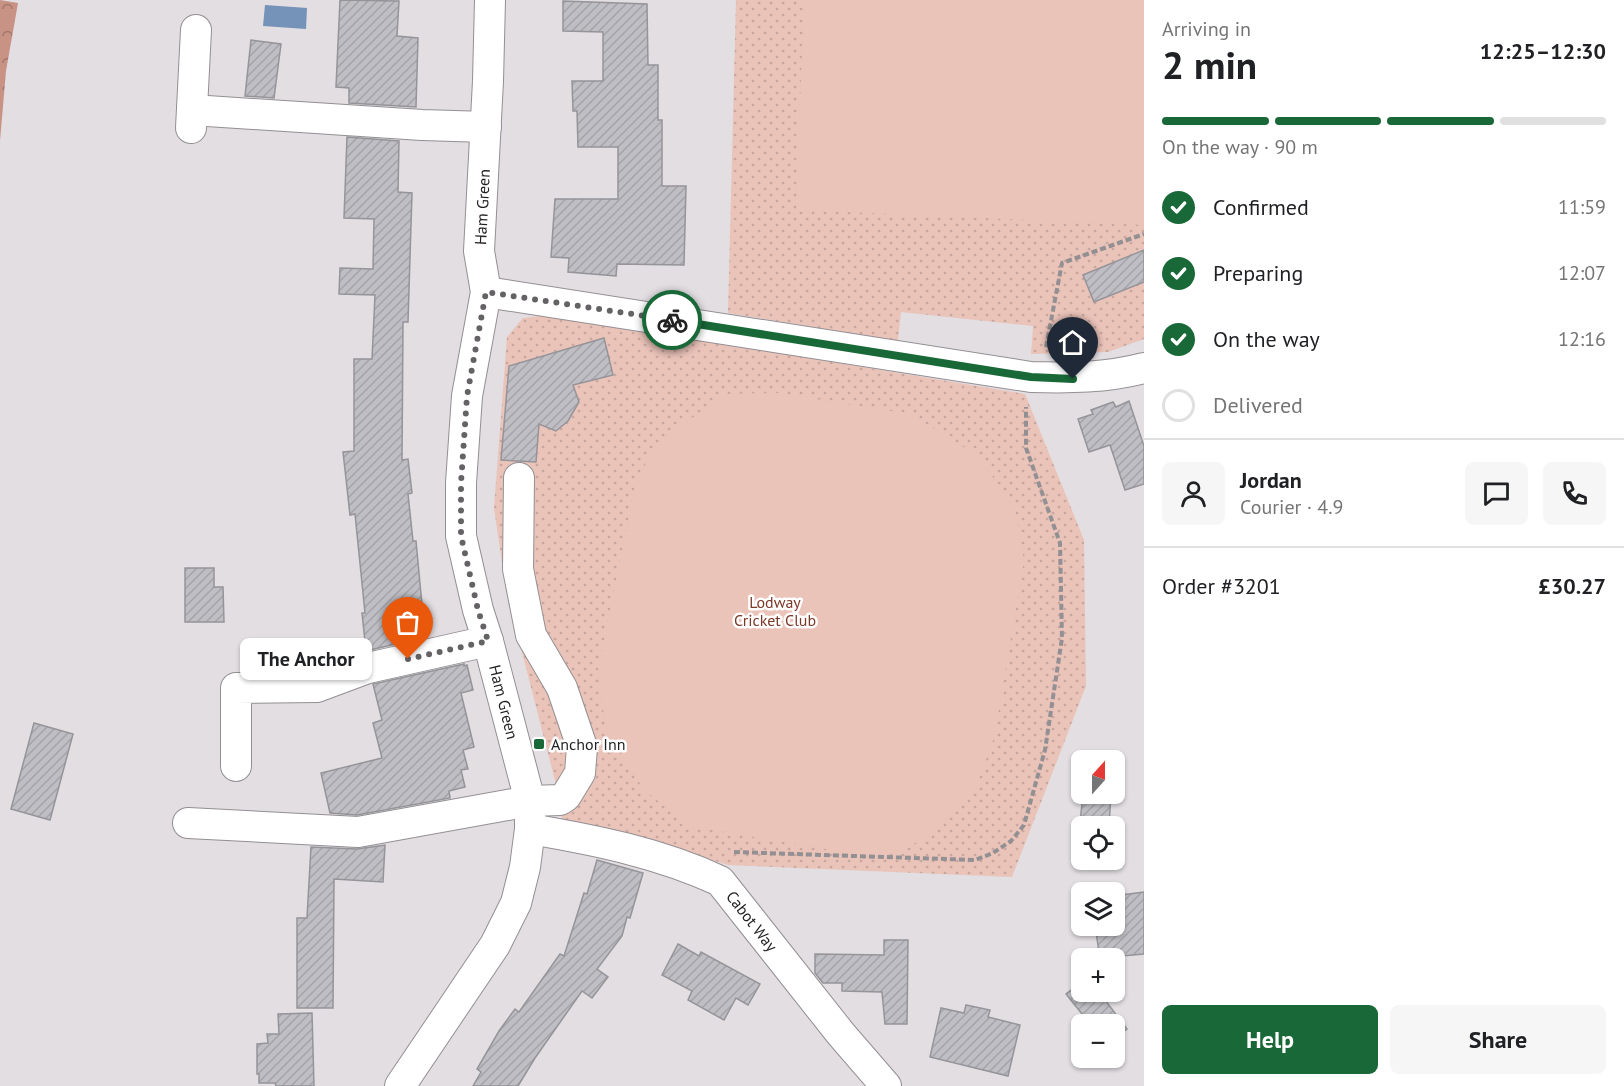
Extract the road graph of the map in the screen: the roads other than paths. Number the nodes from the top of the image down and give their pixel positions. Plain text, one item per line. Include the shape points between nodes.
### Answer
1 (490, 0) edge
2 (196, 30) dead end
3 (486, 127) junction
4 (486, 292) junction
5 (1144, 368) edge
6 (519, 478) dead end
7 (488, 641) junction
8 (236, 766) dead end
9 (530, 815) junction
10 (188, 823) dead end
11 (400, 1086) edge
12 (886, 1086) edge

1 - 3 street, Ham Green
2 - 3 street via 191,119
3 - 4 street, Ham Green via 479,251
4 - 5 street via 1031,377 1073,379
4 - 7 street, Ham Green via 467,396 461,536
6 - 9 street via 518,568 531,635 562,688 582,747 580,773 566,796
7 - 8 street via 368,668 316,687 237,688
7 - 9 street, Ham Green
9 - 10 street via 358,832
9 - 11 street, Ham Green via 525,867 516,903 495,945
9 - 12 street, Cabot Way via 582,838 697,870 720,881

